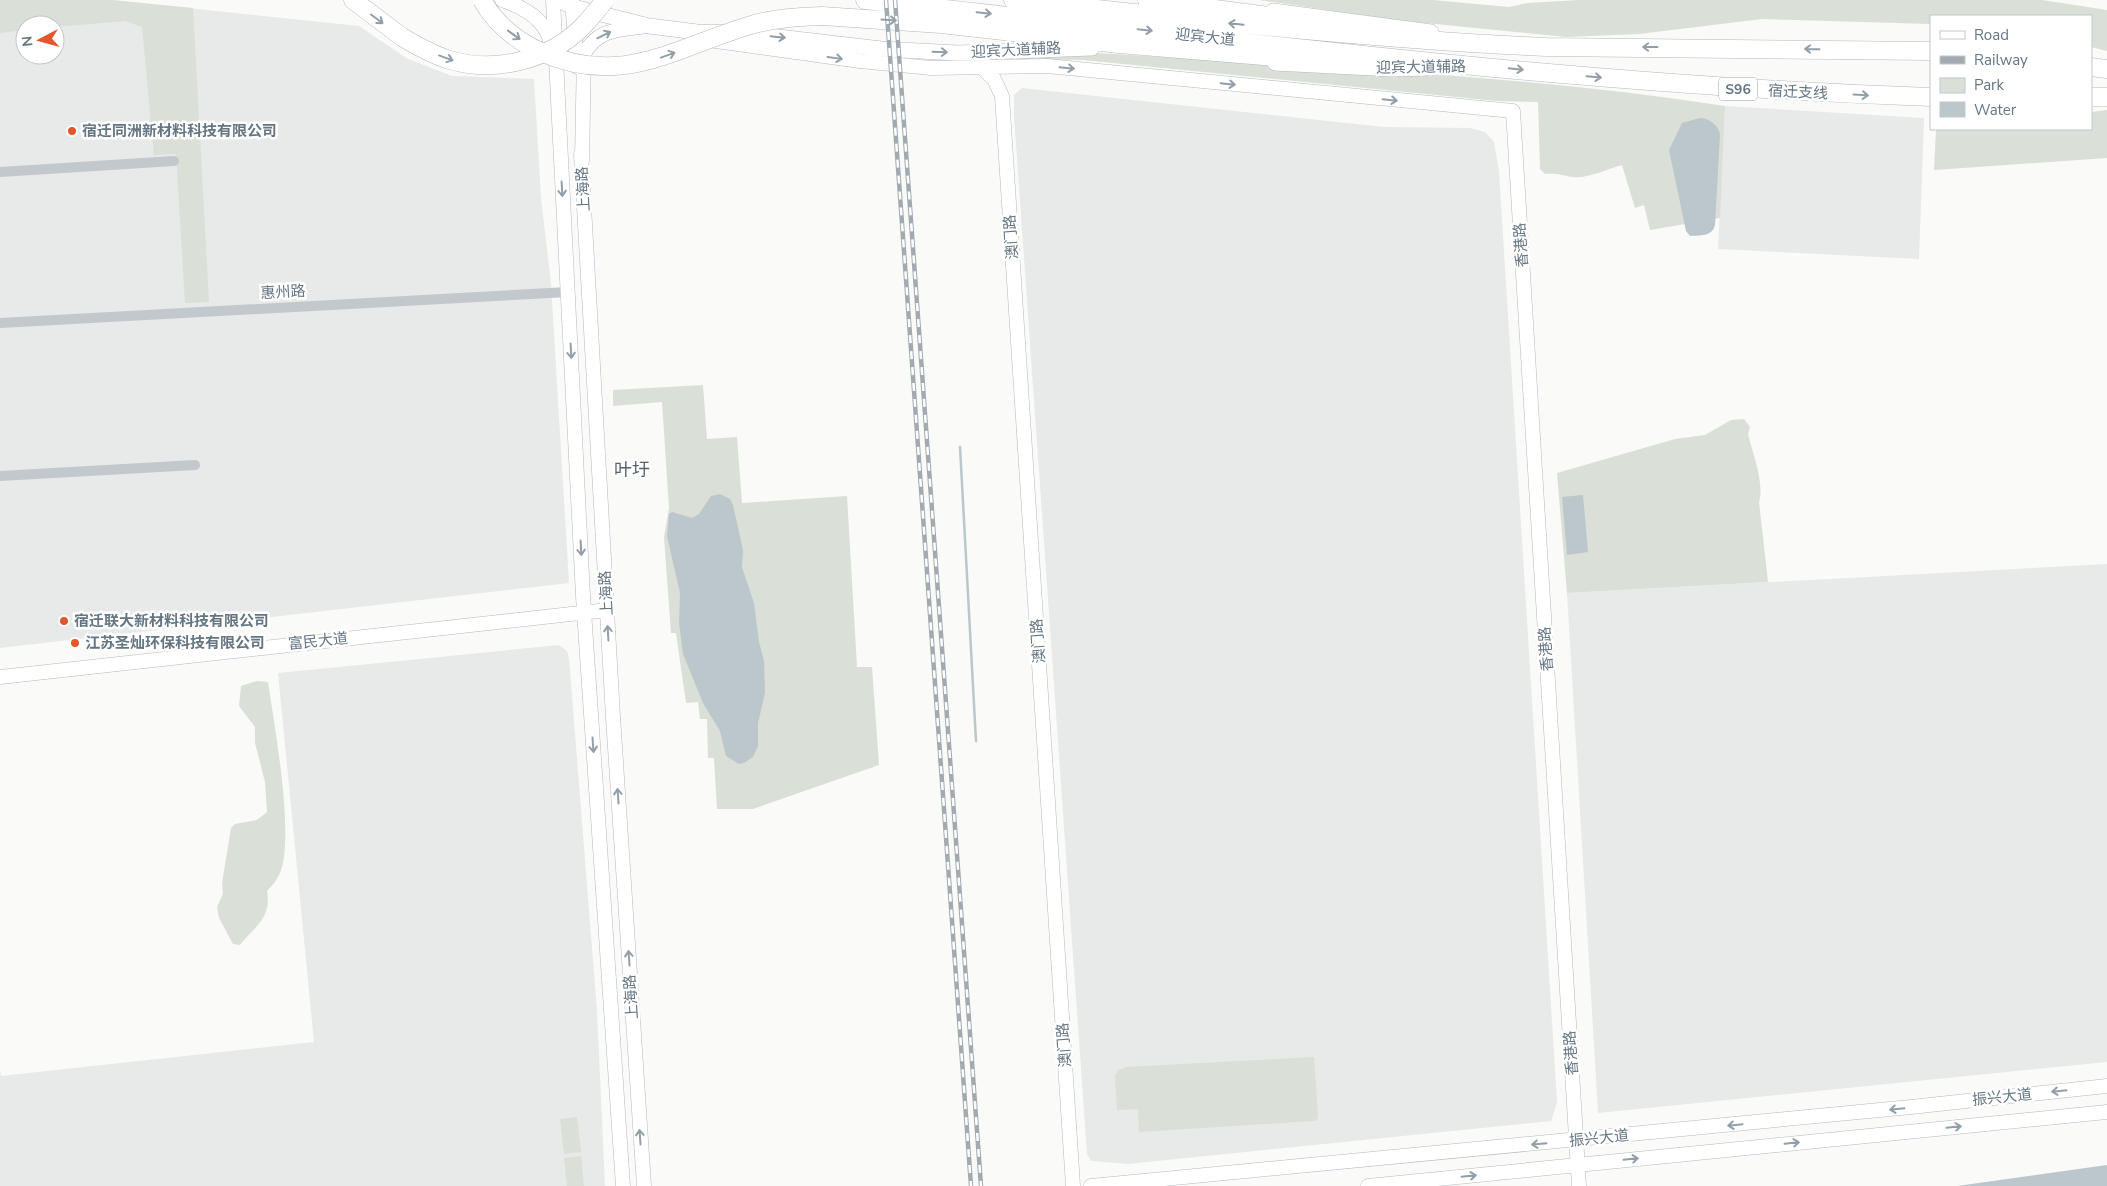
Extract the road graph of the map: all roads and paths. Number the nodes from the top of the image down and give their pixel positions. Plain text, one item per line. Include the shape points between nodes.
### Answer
1 (353, 0) edge
2 (482, 0) edge
3 (502, 0) edge
4 (553, 0) edge
5 (605, 0) edge
6 (866, 0) edge
7 (1013, 0) edge
8 (1147, 0) edge
9 (1200, 0) edge
10 (568, 2) edge
11 (649, 26) junction
12 (1382, 37) junction
13 (1483, 44) junction
14 (1930, 51) edge
15 (1478, 66) junction
16 (2092, 67) edge
17 (982, 68) junction
18 (1018, 68) junction
19 (2107, 69) edge
20 (1546, 72) joint
21 (1002, 96) junction
22 (1930, 97) edge
23 (2092, 97) edge
24 (2107, 97) edge
25 (174, 161) dead end
26 (582, 161) junction
27 (561, 162) junction
28 (0, 172) edge
29 (568, 292) junction
30 (0, 323) edge
31 (195, 466) dead end
32 (0, 476) edge
33 (601, 512) junction
34 (579, 517) junction
35 (607, 610) junction
36 (584, 611) junction
37 (0, 677) edge
38 (612, 716) junction
39 (592, 722) junction
40 (2107, 1086) edge
41 (2107, 1112) edge
42 (1577, 1140) junction
43 (1577, 1164) junction
44 (622, 1183) edge
45 (644, 1186) edge
46 (1073, 1186) edge
47 (1091, 1186) edge
48 (1368, 1186) edge
49 (1579, 1186) edge

1 -> 5 highway, bridge via 424,50 451,61 477,65 506,64 533,58 585,25
2 -> 15 highway, bridge via 506,29 530,47 564,62 594,68 628,66 768,21 822,16 941,24 1119,44 1286,57
3 - 27 main road via 531,12 546,30 550,42
4 - 27 main road, 上海路
6 -> 15 highway, 迎宾大道
12 -> 7 highway, 迎宾大道
8 - 12 highway via 1268,15
9 - 13 main road, 迎宾大道辅路 via 1436,33
10 - 11 main road, 迎宾大道辅路
10 - 26 main road, 上海路
11 -> 15 main road, 迎宾大道辅路 via 916,51 1011,52 1085,47 1328,66 1393,69
11 -> 17 main road via 686,37 860,61 931,68
26 -> 11 main road via 584,54 590,43 602,35 617,29
12 - 13 highway, 迎宾大道
14 -> 13 highway, 迎宾大道
15 -> 20 highway, 迎宾大道
16 - 19 highway
17 - 18 main road
17 - 21 main road via 994,78
18 - 21 main road via 1008,80
18 -> 42 main road, 香港路 via 1048,66 1513,112
20 -> 22 highway, 宿迁支线 / S96 via 1715,88
21 - 46 main road, 澳门路
23 - 24 highway
25 - 28 street
26 - 33 main road, 上海路
27 -> 29 main road, 上海路
29 - 30 street, 惠州路
29 -> 34 main road, 上海路
31 - 32 street
33 - 34 main road via 590,520
33 - 35 main road, 上海路
34 -> 36 main road, 上海路
35 - 36 main road, 富民大道
38 -> 35 main road, 上海路
36 - 37 main road, 富民大道
36 - 39 main road, 上海路
38 - 39 main road via 608,711 599,710
45 -> 38 main road, 上海路
39 -> 44 main road, 上海路
40 -> 42 main road, 振兴大道
43 -> 41 main road, 振兴大道
42 - 43 main road, 香港路
42 -> 47 main road, 振兴大道
48 -> 43 main road, 振兴大道
43 - 49 main road, 香港路

